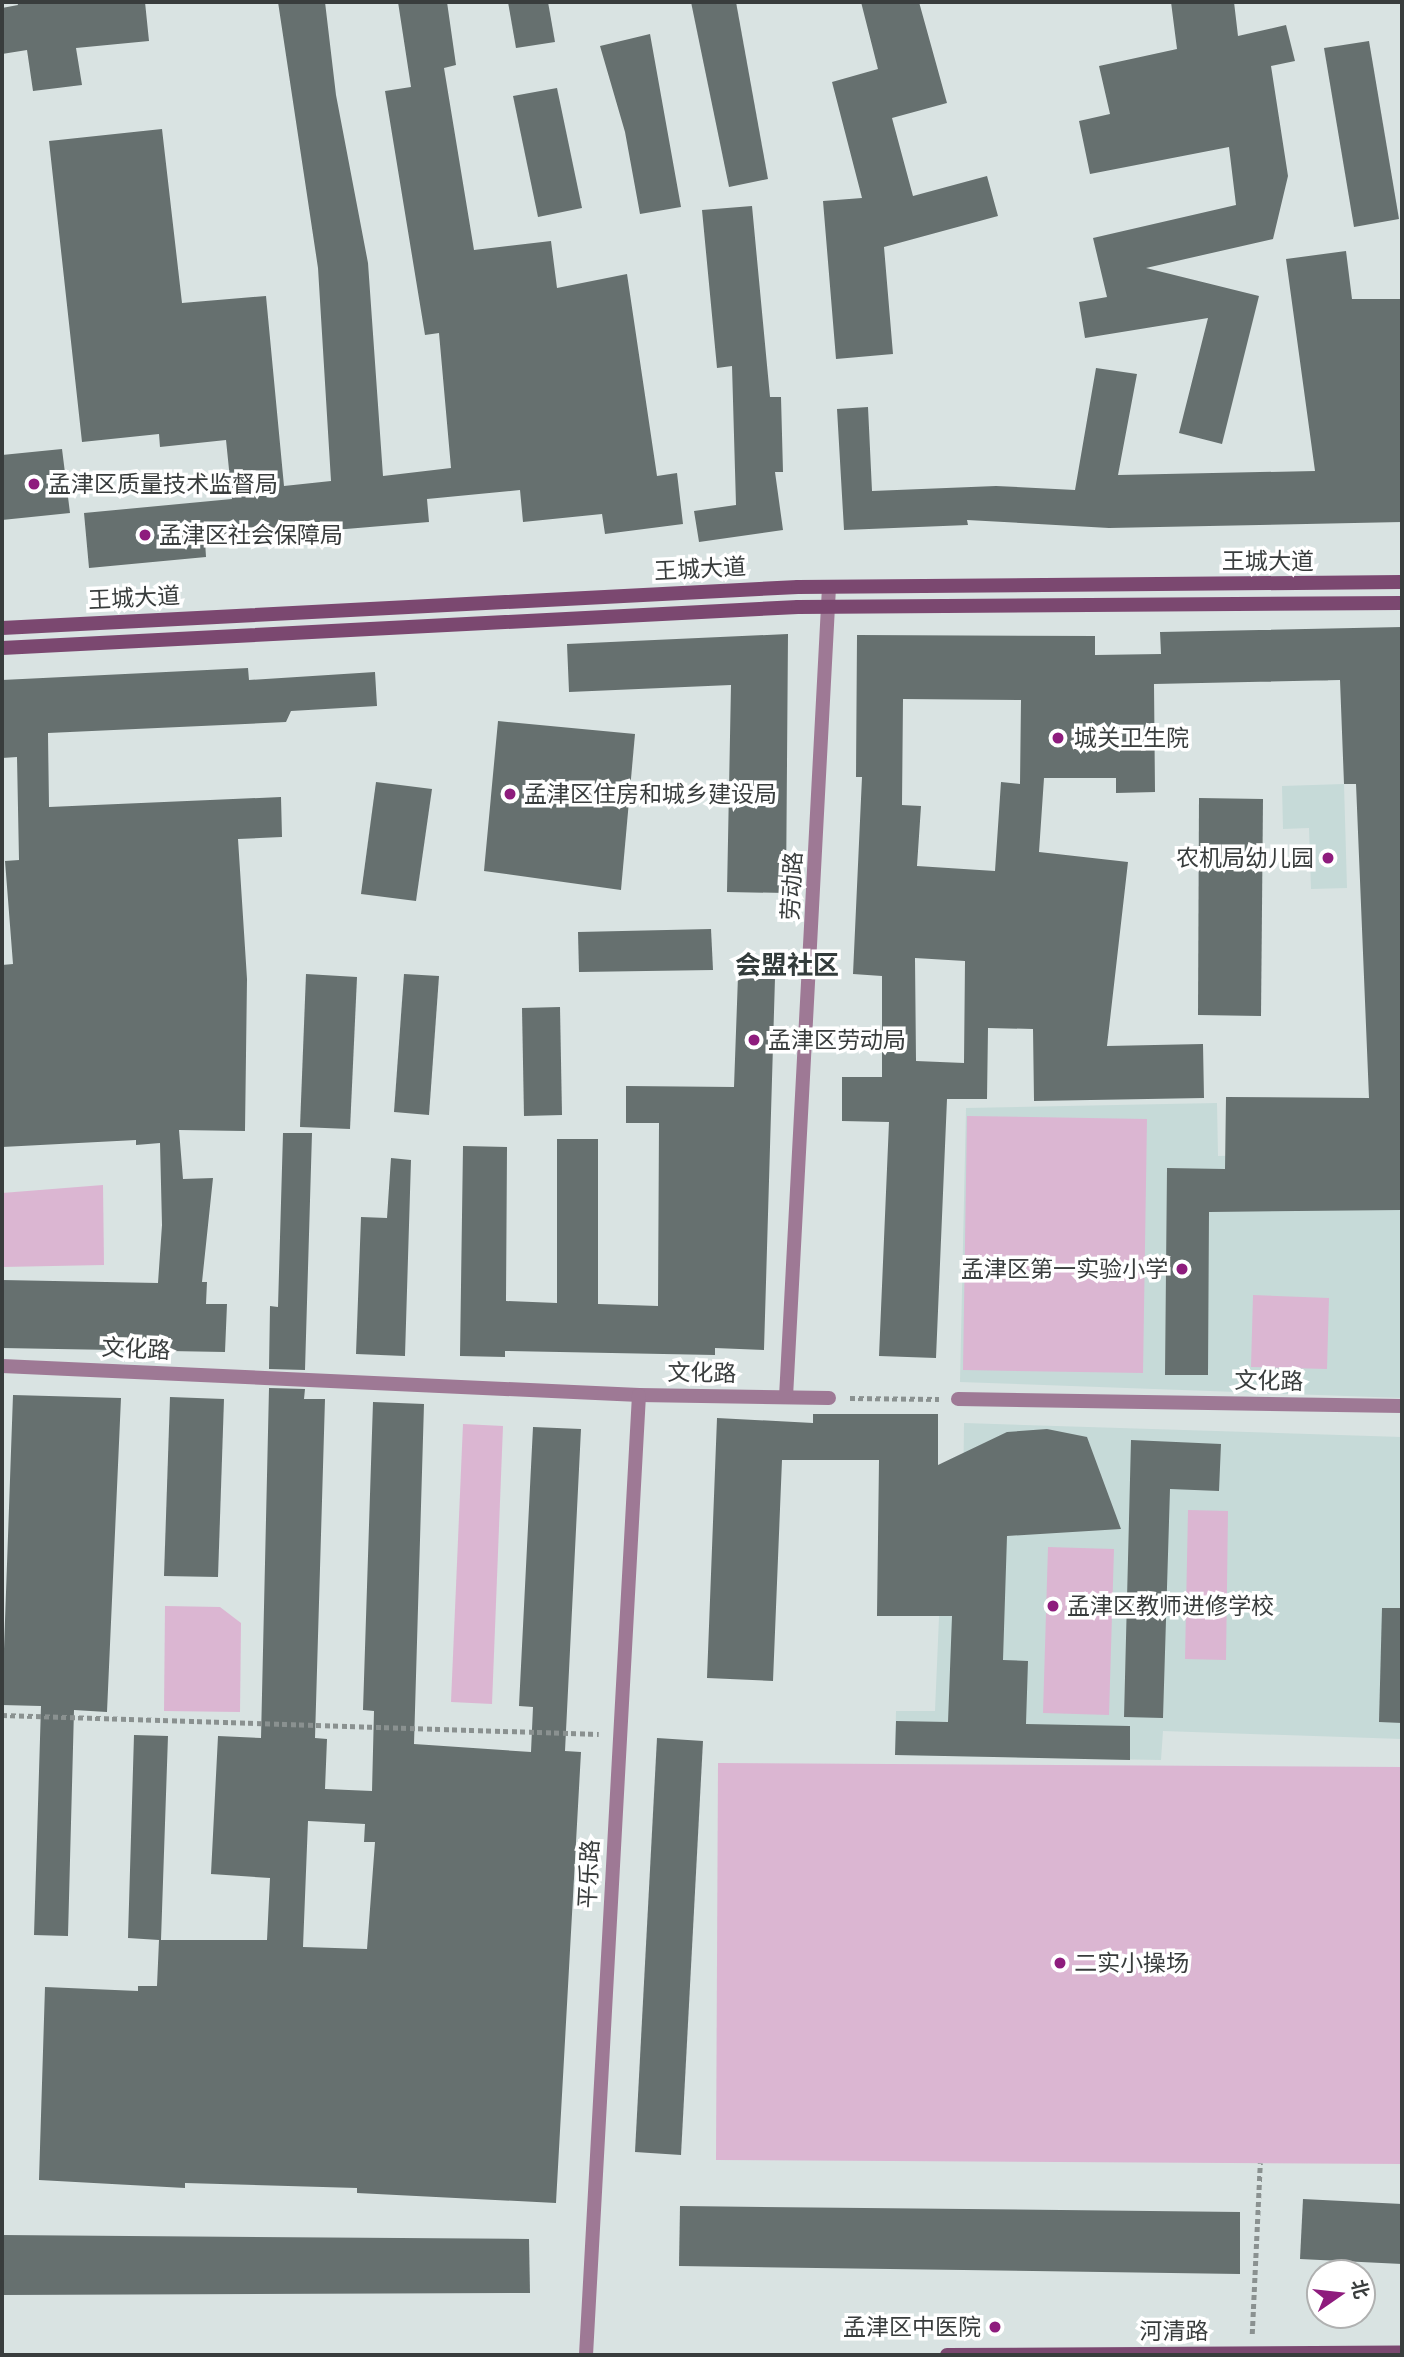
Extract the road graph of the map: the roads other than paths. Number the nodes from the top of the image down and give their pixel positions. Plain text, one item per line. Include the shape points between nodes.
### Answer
1 (1402, 582) edge
2 (829, 587) junction
3 (1402, 603) edge
4 (830, 607) junction
5 (2, 628) edge
6 (2, 648) edge
7 (2, 1366) edge
8 (639, 1395) junction
9 (786, 1397) junction
10 (830, 1398) road end
11 (958, 1399) road end
12 (1402, 1406) edge
13 (1402, 2353) edge
14 (1251, 2354) edge
15 (586, 2355) edge
16 (947, 2355) edge

1 - 2 main road, 王城大道
2 - 4 street, 劳动路
2 - 5 main road, 王城大道
3 - 4 main road, 王城大道
4 - 6 main road, 王城大道
4 - 9 street, 劳动路
7 - 8 street, 文化路
8 - 9 street, 文化路
8 - 15 street, 平乐路
9 - 10 street, 文化路
11 - 12 street, 文化路
13 - 14 main road, 河清路
14 - 16 main road, 河清路

